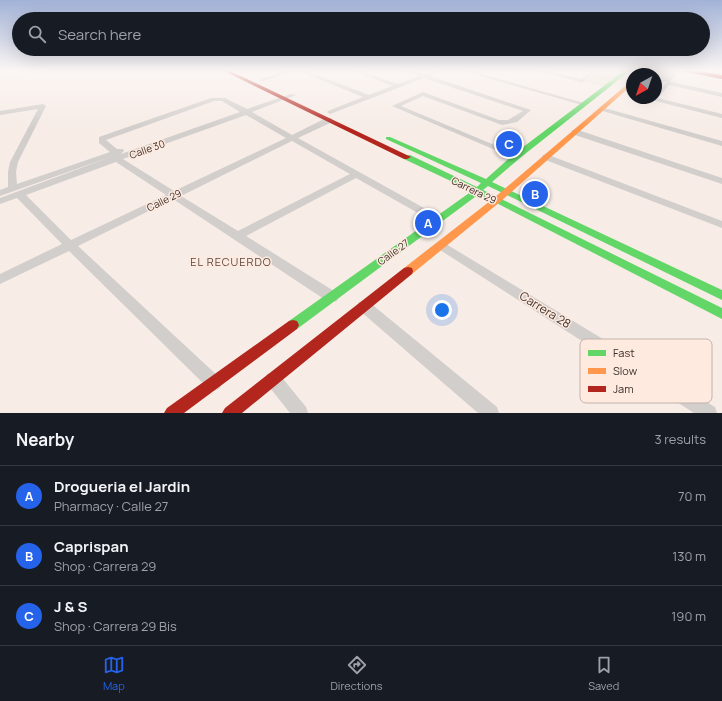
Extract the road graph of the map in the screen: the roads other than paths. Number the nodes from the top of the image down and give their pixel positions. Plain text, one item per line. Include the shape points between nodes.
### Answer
1 (270, 89) edge
2 (275, 89) edge
3 (348, 89) edge
4 (388, 89) edge
5 (465, 89) edge
6 (531, 89) edge
7 (603, 89) edge
8 (624, 89) edge
9 (696, 89) edge
10 (284, 95) junction
11 (722, 95) edge
12 (368, 97) junction
13 (662, 100) edge
14 (584, 104) junction
15 (601, 109) junction
16 (243, 110) junction
17 (0, 113) edge
18 (330, 116) junction
19 (722, 116) edge
20 (575, 132) junction
21 (293, 138) junction
22 (722, 144) edge
23 (116, 156) junction
24 (517, 156) junction
25 (546, 157) junction
26 (357, 174) junction
27 (722, 181) edge
28 (488, 183) junction
29 (16, 191) junction
30 (477, 191) junction
31 (507, 192) junction
32 (0, 193) edge
33 (173, 195) junction
34 (497, 200) junction
35 (0, 201) edge
36 (438, 220) junction
37 (722, 225) edge
38 (237, 236) junction
39 (70, 245) junction
40 (441, 245) junction
41 (0, 279) edge
42 (722, 295) edge
43 (332, 297) junction
44 (364, 306) junction
45 (722, 314) edge
46 (591, 339) edge
47 (273, 379) junction
48 (214, 382) junction
49 (693, 403) edge
50 (172, 413) edge
51 (230, 413) edge
52 (300, 413) edge
53 (491, 413) edge
54 (709, 413) edge

1 - 10 main road, Carrera 29
2 - 10 main road, Carrera 29
3 - 12 street
4 - 12 street, Calle 29
5 - 24 street via 528,110 510,123 498,122 426,95 395,105 396,108
6 - 14 street
7 - 14 main road, Calle 27
8 - 15 main road
9 - 11 street
10 - 16 street, Calle 30
10 - 18 main road, Carrera 29
12 - 18 street, Calle 29
13 - 19 street
14 - 24 main road, Calle 27
15 - 20 main road
15 - 22 street
16 - 21 street
16 - 23 street, Calle 30
16 - 23 street via 223,98 214,99 102,139
17 - 29 street via 43,106 14,162 12,172
18 - 21 street, Calle 29
18 - 28 main road, Carrera 29
18 - 30 main road, Carrera 29
20 - 25 main road
20 - 27 street
21 - 26 street
21 - 33 street, Calle 29
23 - 29 street, Calle 30
23 - 33 street
24 - 28 main road, Calle 27
25 - 31 main road
25 - 37 street
26 - 36 street
26 - 38 street
28 - 30 main road, Calle 27
28 - 31 main road, Carrera 29
29 - 32 street, Calle 30
29 - 35 street, Calle 30
29 - 39 street
30 - 34 main road, Carrera 29
30 - 36 main road, Calle 27
31 - 34 main road
31 - 42 main road, Carrera 29
33 - 38 street
33 - 39 street, Calle 29
34 - 40 main road
34 - 45 main road, Carrera 29
36 - 43 main road, Calle 27
38 - 43 street
39 - 41 street, Calle 29
39 - 48 street
40 - 44 main road
40 - 46 street, Carrera 28
43 - 48 main road, Calle 27
44 - 47 main road
44 - 53 street
47 - 51 main road
47 - 52 street
48 - 50 main road, Calle 27
49 - 54 street, Carrera 28

